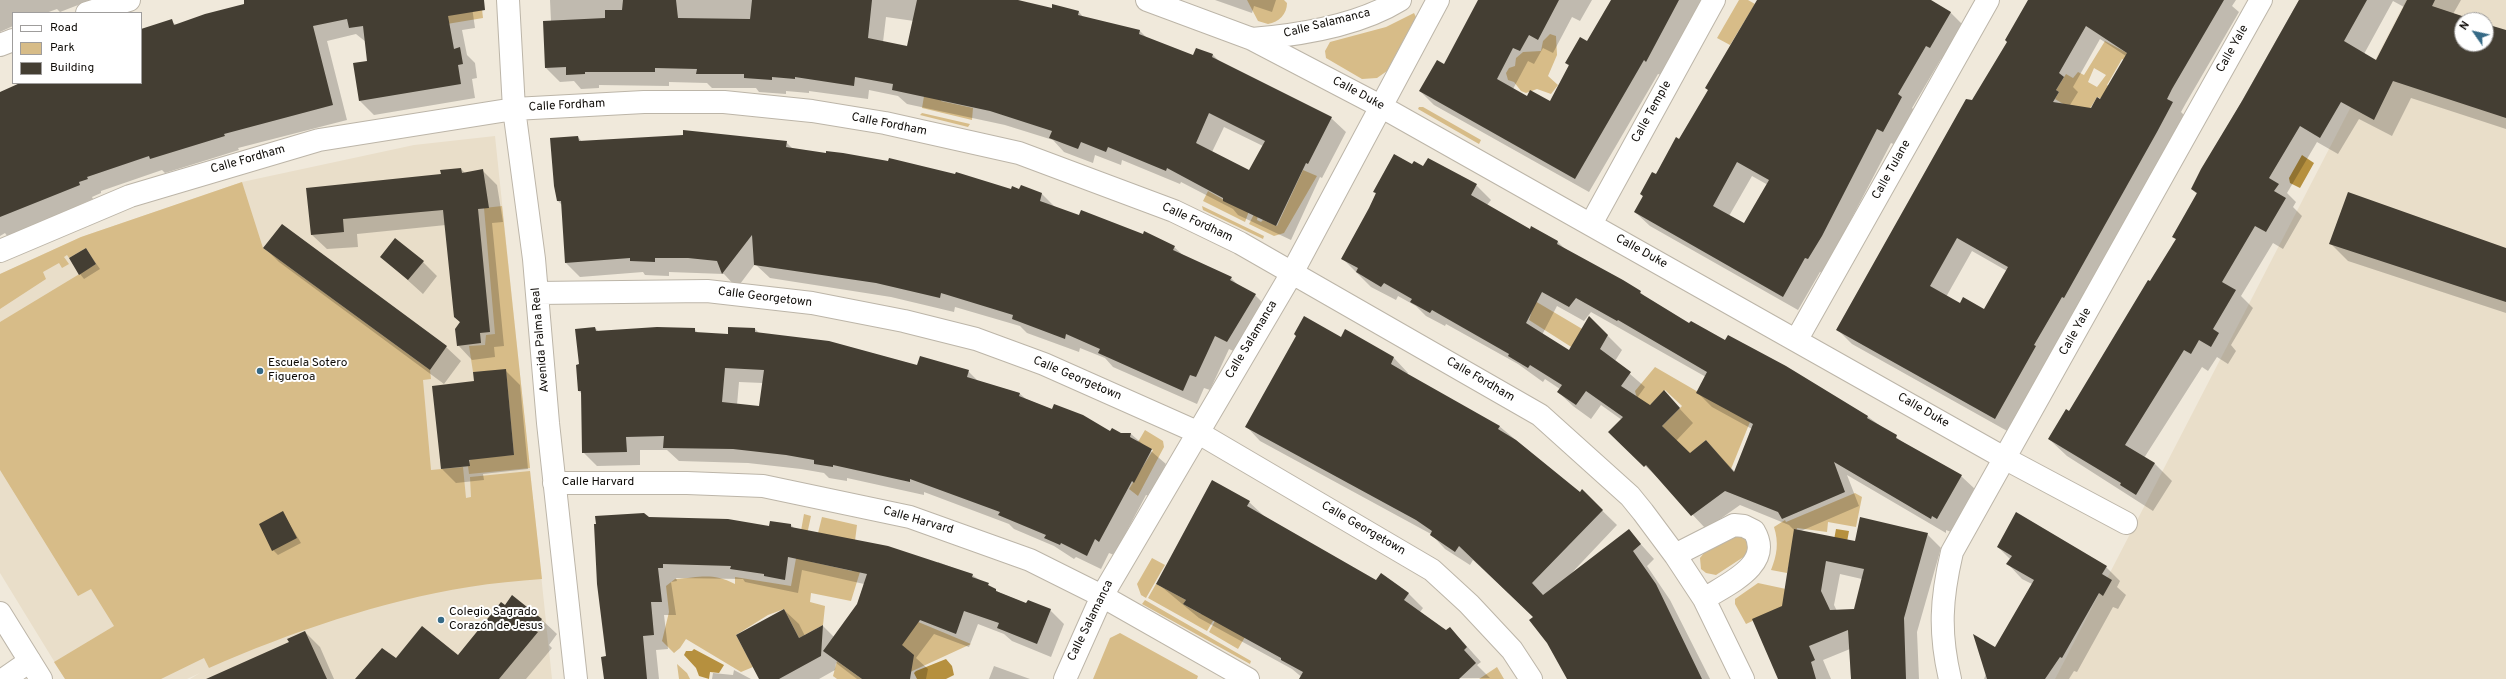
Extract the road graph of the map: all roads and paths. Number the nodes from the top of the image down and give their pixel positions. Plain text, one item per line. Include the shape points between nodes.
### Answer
1 (129, 0) edge
2 (508, 0) edge
3 (1147, 0) edge
4 (1400, 0) edge
5 (1438, 0) edge
6 (1714, 0) edge
7 (1988, 0) edge
8 (2261, 0) edge
9 (90, 12) edge
10 (1252, 39) junction
11 (12, 40) edge
12 (0, 45) edge
13 (1382, 107) junction
14 (514, 109) junction
15 (1590, 224) junction
16 (0, 251) edge
17 (1292, 273) junction
18 (537, 293) junction
19 (1797, 339) junction
20 (1197, 432) junction
21 (2006, 458) junction
22 (554, 483) junction
23 (2126, 523) dead end
24 (1675, 555) junction
25 (1102, 596) junction
26 (1704, 599) junction
27 (0, 613) edge
28 (30, 661) junction
29 (4, 679) edge
30 (41, 679) edge
31 (576, 679) edge
32 (1065, 679) edge
33 (1248, 679) edge
34 (1531, 679) edge
35 (1743, 679) edge
36 (1950, 679) edge

1 - 9 street
2 - 14 street, Avenida Palma Real
3 - 10 street, Calle Duke
4 - 10 street, Calle Salamanca via 1371,14 1321,28
5 - 13 street, Calle Salamanca
6 - 15 street, Calle Temple
7 - 19 street, Calle Tulane
8 - 21 street, Calle Yale
10 - 13 street, Calle Duke
11 - 12 street
13 - 15 street, Calle Duke
13 - 17 street, Calle Salamanca
14 - 16 street, Calle Fordham via 319,140 130,196
14 - 17 street, Calle Fordham via 644,102 724,102 885,123 1019,153 1108,185 1174,211 1240,243
14 - 18 street, Avenida Palma Real
15 - 19 street, Calle Duke
17 - 20 street, Calle Salamanca
17 - 24 street, Calle Fordham via 1540,415 1630,496
18 - 20 street, Calle Georgetown via 707,291 812,303 904,321 976,340 1044,364
18 - 22 street, Avenida Palma Real
19 - 21 street, Calle Duke
20 - 25 street, Calle Salamanca
20 - 34 street, Calle Georgetown via 1432,570 1469,604 1512,650
21 - 23 street, Calle Duke
21 - 36 street, Calle Yale via 1952,552 1944,586 1941,622
22 - 25 street, Calle Harvard via 763,486 827,498 910,517 978,540 1030,560
22 - 31 street, Avenida Palma Real
24 - 26 street, Calle Fordham
24 - 26 street via 1734,525 1754,531 1760,547 1758,559 1752,568
25 - 32 street, Calle Salamanca
25 - 33 street, Calle Harvard
26 - 35 street, Calle Fordham
27 - 28 street
28 - 29 street
28 - 30 street

